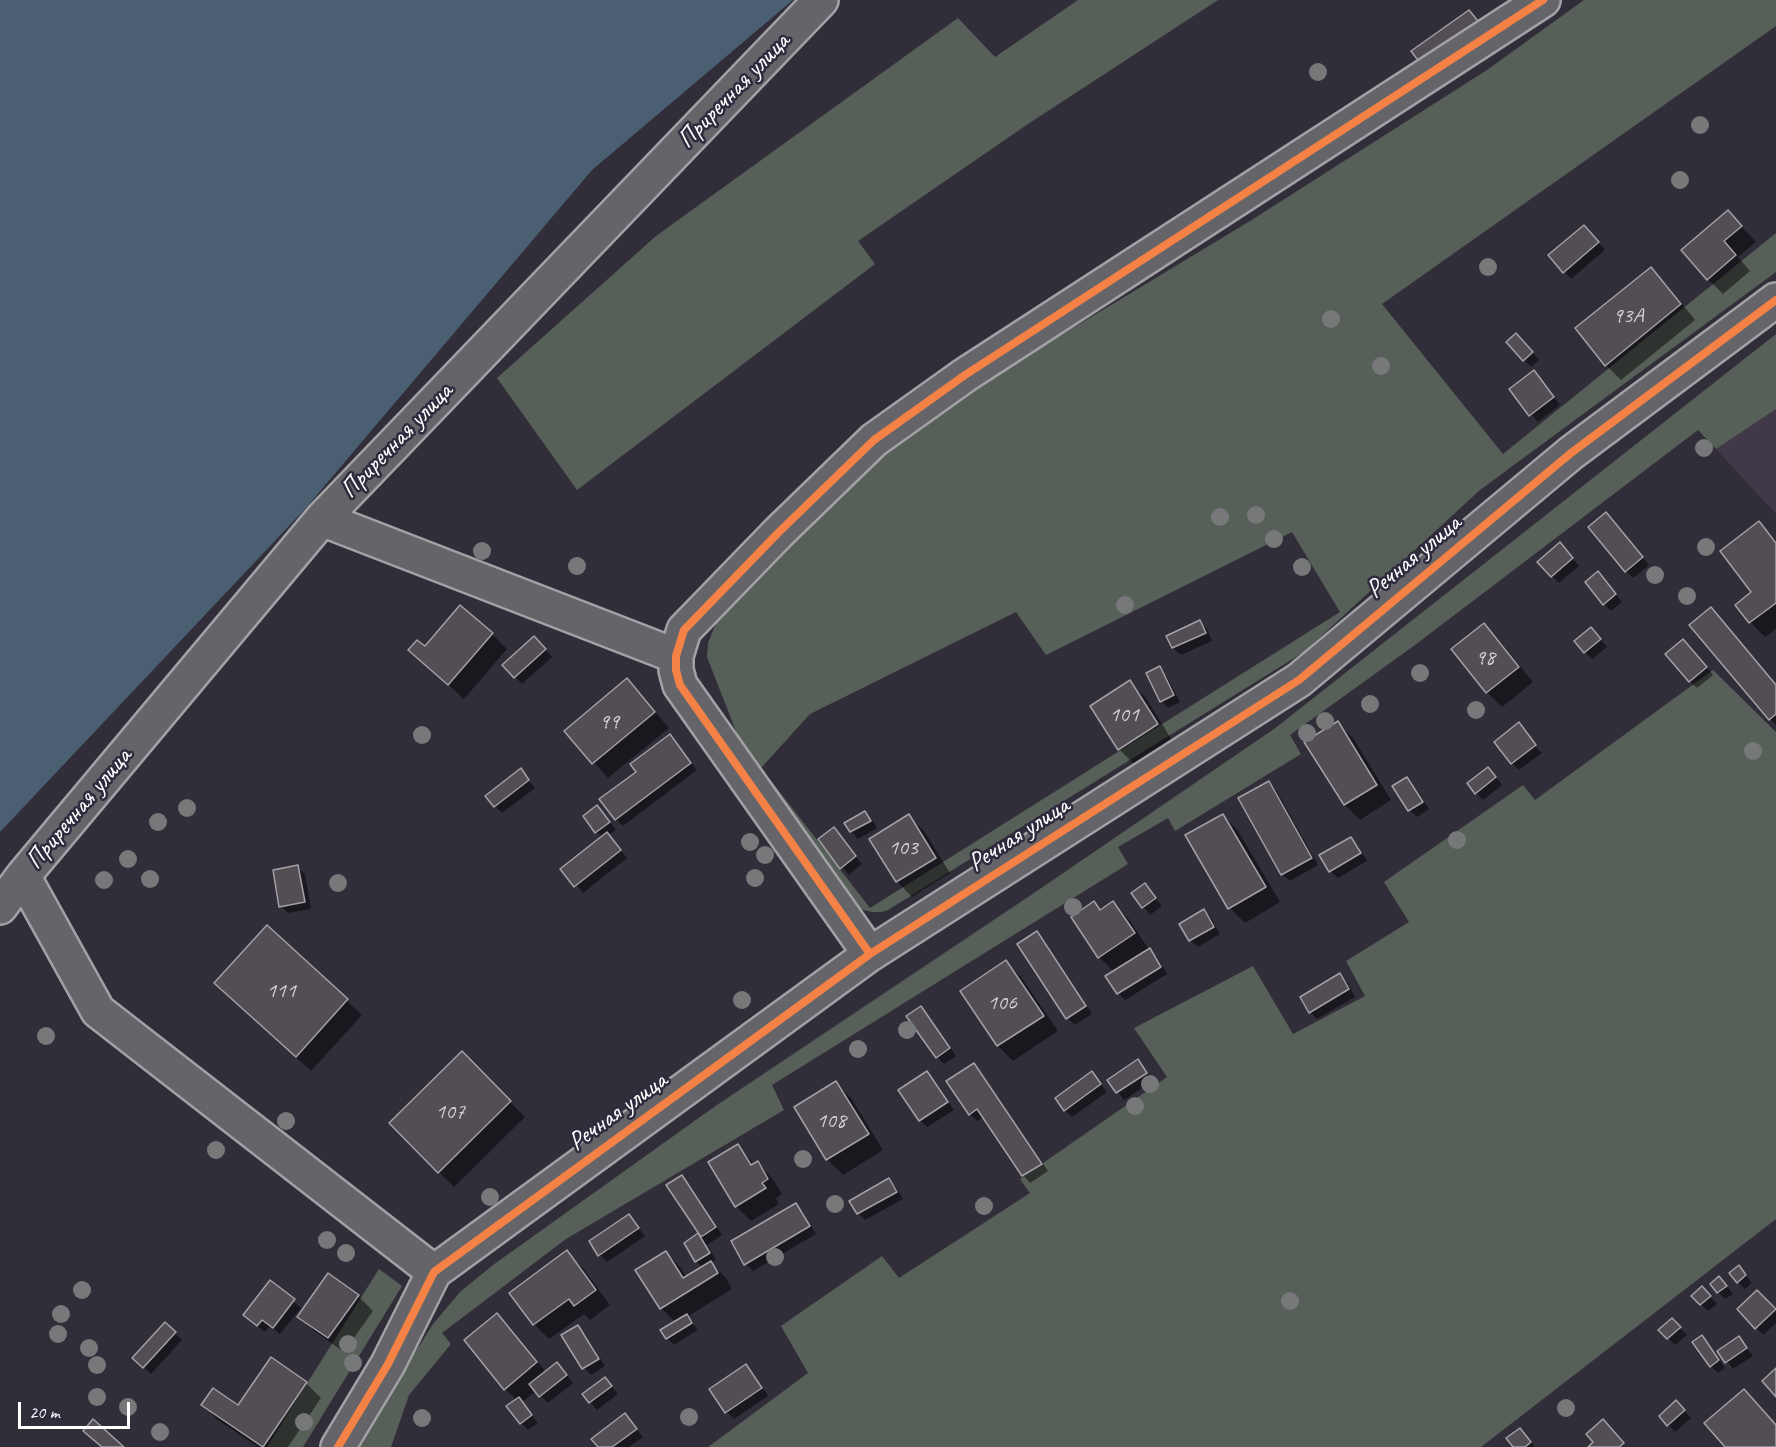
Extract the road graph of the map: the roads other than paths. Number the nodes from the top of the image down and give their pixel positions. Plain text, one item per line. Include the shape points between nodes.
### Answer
1 (821, 0) edge
2 (1543, 0) edge
3 (1776, 300) edge
4 (322, 519) junction
5 (676, 656) junction
6 (23, 876) junction
7 (0, 907) edge
8 (870, 954) junction
9 (434, 1272) junction
10 (338, 1447) edge

1 - 4 street, Приречная улица
2 - 5 street via 965,375 874,440 684,630
3 - 8 street, Речная улица via 1571,453 1299,680
4 - 5 street
4 - 6 street, Приречная улица
5 - 8 street via 680,685
6 - 7 street, Приречная улица
6 - 9 street via 98,1011
8 - 9 street, Речная улица
9 - 10 street, Речная улица via 388,1364

